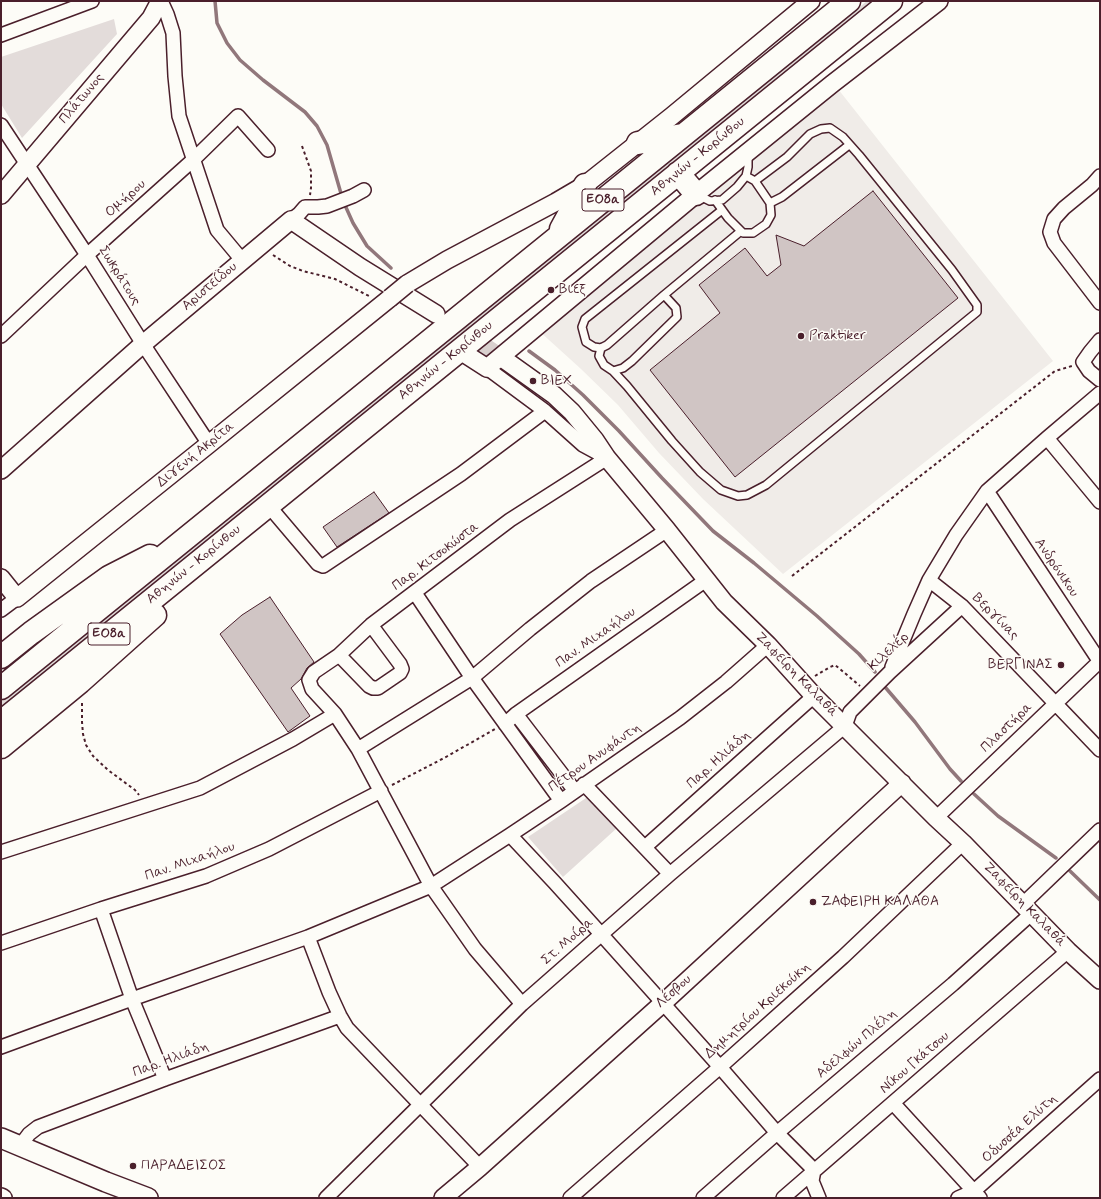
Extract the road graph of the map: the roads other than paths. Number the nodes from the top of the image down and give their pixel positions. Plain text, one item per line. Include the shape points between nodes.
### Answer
1 (92, 1) edge
2 (161, 1) edge
3 (811, 1) edge
4 (849, 1) edge
5 (891, 1) edge
6 (939, 1) edge
7 (1, 35) edge
8 (1, 125) edge
9 (684, 135) junction
10 (638, 143) junction
11 (850, 145) junction
12 (268, 150) dead end
13 (748, 152) junction
14 (193, 160) junction
15 (28, 164) junction
16 (678, 173) junction
17 (746, 176) junction
18 (1100, 176) edge
19 (755, 181) junction
20 (585, 185) junction
21 (359, 193) dead end
22 (1, 195) edge
23 (705, 197) junction
24 (770, 203) junction
25 (722, 210) junction
26 (291, 220) junction
27 (741, 231) junction
28 (557, 238) junction
29 (88, 255) junction
30 (242, 260) junction
31 (664, 295) junction
32 (1100, 303) edge
33 (436, 314) tunnel mouth
34 (1, 336) edge
35 (1100, 340) edge
36 (143, 344) junction
37 (601, 348) junction
38 (459, 350) junction
39 (505, 360) tunnel mouth
40 (487, 368) junction
41 (613, 371) junction
42 (1100, 380) edge
43 (1100, 393) edge
44 (545, 411) junction
45 (1047, 438) junction
46 (209, 444) junction
47 (607, 458) junction
48 (1, 470) edge
49 (987, 491) junction
50 (1100, 502) edge
51 (268, 505) junction
52 (667, 530) junction
53 (186, 538) junction
54 (217, 546) junction
55 (1, 578) edge
56 (706, 580) junction
57 (930, 580) junction
58 (415, 593) junction
59 (17, 598) junction
60 (962, 606) junction
61 (1, 610) edge
62 (371, 625) junction
63 (768, 645) junction
64 (339, 655) junction
65 (1, 657) edge
66 (1100, 661) edge
67 (890, 672) junction
68 (472, 678) junction
69 (1, 688) edge
70 (809, 690) junction
71 (1056, 704) junction
72 (335, 714) junction
73 (516, 714) junction
74 (1, 722) edge
75 (505, 724) junction
76 (845, 726) junction
77 (1, 746) edge
78 (358, 748) junction
79 (1100, 750) edge
80 (902, 783) junction
81 (579, 788) junction
82 (381, 791) junction
83 (561, 801) junction
84 (936, 818) junction
85 (1100, 830) edge
86 (510, 835) junction
87 (963, 843) junction
88 (645, 847) junction
89 (1, 852) edge
90 (670, 874) junction
91 (431, 886) junction
92 (101, 908) junction
93 (1027, 909) junction
94 (602, 934) junction
95 (308, 937) junction
96 (1, 943) edge
97 (1068, 951) junction
98 (1100, 980) edge
99 (132, 999) junction
100 (663, 1003) junction
101 (522, 1004) junction
102 (340, 1016) junction
103 (1, 1047) edge
104 (720, 1067) junction
105 (164, 1079) junction
106 (1100, 1079) edge
107 (893, 1103) junction
108 (420, 1104) junction
109 (777, 1133) junction
110 (1, 1138) edge
111 (20, 1146) junction
112 (480, 1167) junction
113 (814, 1170) junction
114 (977, 1194) edge
115 (148, 1198) edge
116 (326, 1198) edge
117 (444, 1198) edge
118 (570, 1198) edge
119 (703, 1198) edge
120 (783, 1198) edge
121 (819, 1198) edge
122 (958, 1198) edge

1 - 7 street
2 - 14 street via 173,34 178,116
2 - 15 street, Πλάτωνος via 151,18
3 - 10 street, Διγενή Ακρίτα
4 - 9 highway, Αθηνών - Κορίνθου / ΕΟ8α
5 - 16 highway, Αθηνών - Κορίνθου / ΕΟ8α
6 - 13 street
8 - 15 street, Σωκράτους
9 - 10 highway
9 - 28 highway, Αθηνών - Κορίνθου / ΕΟ8α
10 - 20 street, Διγενή Ακρίτα
11 - 19 lane via 830,128 821,129 810,134 787,157
11 - 24 lane via 782,197
11 - 41 lane via 952,270 977,305 977,312 766,485 747,495 738,496 721,490 700,472
12 - 14 street, Ομήρου via 238,116
13 - 17 lane
13 - 23 street
14 - 29 street, Ομήρου
14 - 30 street via 217,230
15 - 22 street, Πλάτωνος
15 - 29 street, Σωκράτους
16 - 23 highway
16 - 38 highway, Αθηνών - Κορίνθου / ΕΟ8α
17 - 19 lane
17 - 23 lane via 722,200
18 - 32 street via 1054,219 1050,232 1054,243
19 - 24 lane
20 - 28 highway
20 - 46 street, Διγενή Ακρίτα, bridge via 407,284
21 - 26 street via 333,204 304,207 300,214
23 - 25 lane
23 - 40 street
24 - 27 lane via 771,215 766,224 752,233
25 - 27 lane
25 - 37 lane via 585,320 582,327 586,342
26 - 30 street, Αριστείδου
26 - 33 street via 360,268
27 - 31 lane
28 - 53 highway, Αθηνών - Κορίνθου / ΕΟ8α
29 - 34 street, Ομήρου
29 - 36 street, Σωκράτους
30 - 36 street, Αριστείδου
31 - 37 lane
31 - 41 lane via 676,308 677,317 632,361
35 - 42 street via 1083,362 1089,372
36 - 46 street, Σωκράτους
36 - 48 street, Αριστείδου
37 - 41 lane via 599,356 604,365
38 - 40 street
38 - 51 highway, Αθηνών - Κορίνθου / ΕΟ8α
39 - 47 street, Ζαφείρη Καλαθά via 554,395 572,412
40 - 44 street
43 - 45 street
44 - 47 street via 583,445
44 - 51 street via 461,474 323,566 318,564
45 - 49 street
45 - 50 street
46 - 59 street, Διγενή Ακρίτα
47 - 52 street, Ζαφείρη Καλαθά
47 - 58 street, Παρ. Κιτσοκώστα via 510,520
49 - 57 street via 956,535
49 - 66 street, Ανδρόνικου
51 - 54 highway, Αθηνών - Κορίνθου / ΕΟ8α
52 - 56 street, Ζαφείρη Καλαθά
52 - 68 street via 591,581
53 - 65 highway via 109,577
53 - 69 highway, Αθηνών - Κορίνθου / ΕΟ8α
54 - 74 highway, Αθηνών - Κορίνθου / ΕΟ8α
54 - 77 highway via 167,603 80,682
55 - 59 street
56 - 63 street, Ζαφείρη Καλαθά via 724,602
56 - 73 street, Παν. Μιχαήλου
57 - 60 street, Βεργίνας
57 - 67 street
58 - 62 street, Παρ. Κιτσοκώστα
58 - 68 street
59 - 61 street, Διγενή Ακρίτα
60 - 67 street, Κιλελέρ
60 - 71 street, Βεργίνας
62 - 64 street, Παρ. Κιτσοκώστα
62 - 64 street via 400,664 400,673 378,688 373,688 368,686
63 - 70 street, Ζαφείρη Καλαθά
63 - 81 street, Πέτρου Ανυφάντη via 680,718
64 - 72 street, Παρ. Κιτσοκώστα via 314,672 309,680 312,689
66 - 71 street, Πλαστήρα
67 - 76 street, Κιλελέρ via 850,712
68 - 75 street
68 - 78 street
70 - 76 street, Ζαφείρη Καλαθά
70 - 88 street, Παρ. Ηλιάδη
71 - 79 street, Βεργίνας
71 - 84 street, Πλαστήρα
72 - 78 street
72 - 89 street via 200,788
73 - 75 street, Παν. Μιχαήλου
73 - 81 street
75 - 83 street
76 - 80 street, Ζαφείρη Καλαθά
76 - 90 street, Στ. Μοίρα
78 - 82 street
80 - 84 street, Ζαφείρη Καλαθά
80 - 100 street, Λέσβου
81 - 83 street, Πέτρου Ανυφάντη
81 - 88 street
82 - 91 street
82 - 92 street, Παν. Μιχαήλου via 235,864 206,876
83 - 86 street, Πέτρου Ανυφάντη
84 - 87 street, Ζαφείρη Καλαθά
85 - 93 street, Αδελφών Πλέλη
86 - 91 street, Πέτρου Ανυφάντη
86 - 94 street
87 - 93 street, Ζαφείρη Καλαθά
87 - 104 street, Δημητρίου Κριεκούκη via 843,957
88 - 90 street
90 - 94 street, Στ. Μοίρα
91 - 95 street, Πέτρου Ανυφάντη
91 - 101 street via 475,949
92 - 96 street, Παν. Μιχαήλου
92 - 99 street
93 - 97 street, Ζαφείρη Καλαθά
93 - 109 street, Αδελφών Πλέλη via 947,990
94 - 100 street
94 - 101 street, Στ. Μοίρα
95 - 99 street, Πέτρου Ανυφάντη
95 - 102 street
97 - 98 street, Ζαφείρη Καλαθά
97 - 107 street, Νίκου Γκάτσου
99 - 103 street, Πέτρου Ανυφάντη
99 - 105 street
100 - 104 street
100 - 112 street, Λέσβου
101 - 108 street, Στ. Μοίρα
102 - 105 street, Παρ. Ηλιάδη
102 - 108 street via 347,1028
104 - 109 street
104 - 118 street, Δημητρίου Κριεκούκη
105 - 111 street, Παρ. Ηλιάδη via 38,1127
106 - 114 street, Οδυσσέα Ελύτη
107 - 113 street, Νίκου Γκάτσου
107 - 114 street
108 - 112 street
108 - 116 street, Στ. Μοίρα
109 - 113 street
109 - 119 street, Αδελφών Πλέλη
110 - 111 main road
111 - 115 main road
112 - 117 street, Λέσβου
113 - 120 street, Νίκου Γκάτσου
113 - 121 street via 812,1181
114 - 122 street, Οδυσσέα Ελύτη

